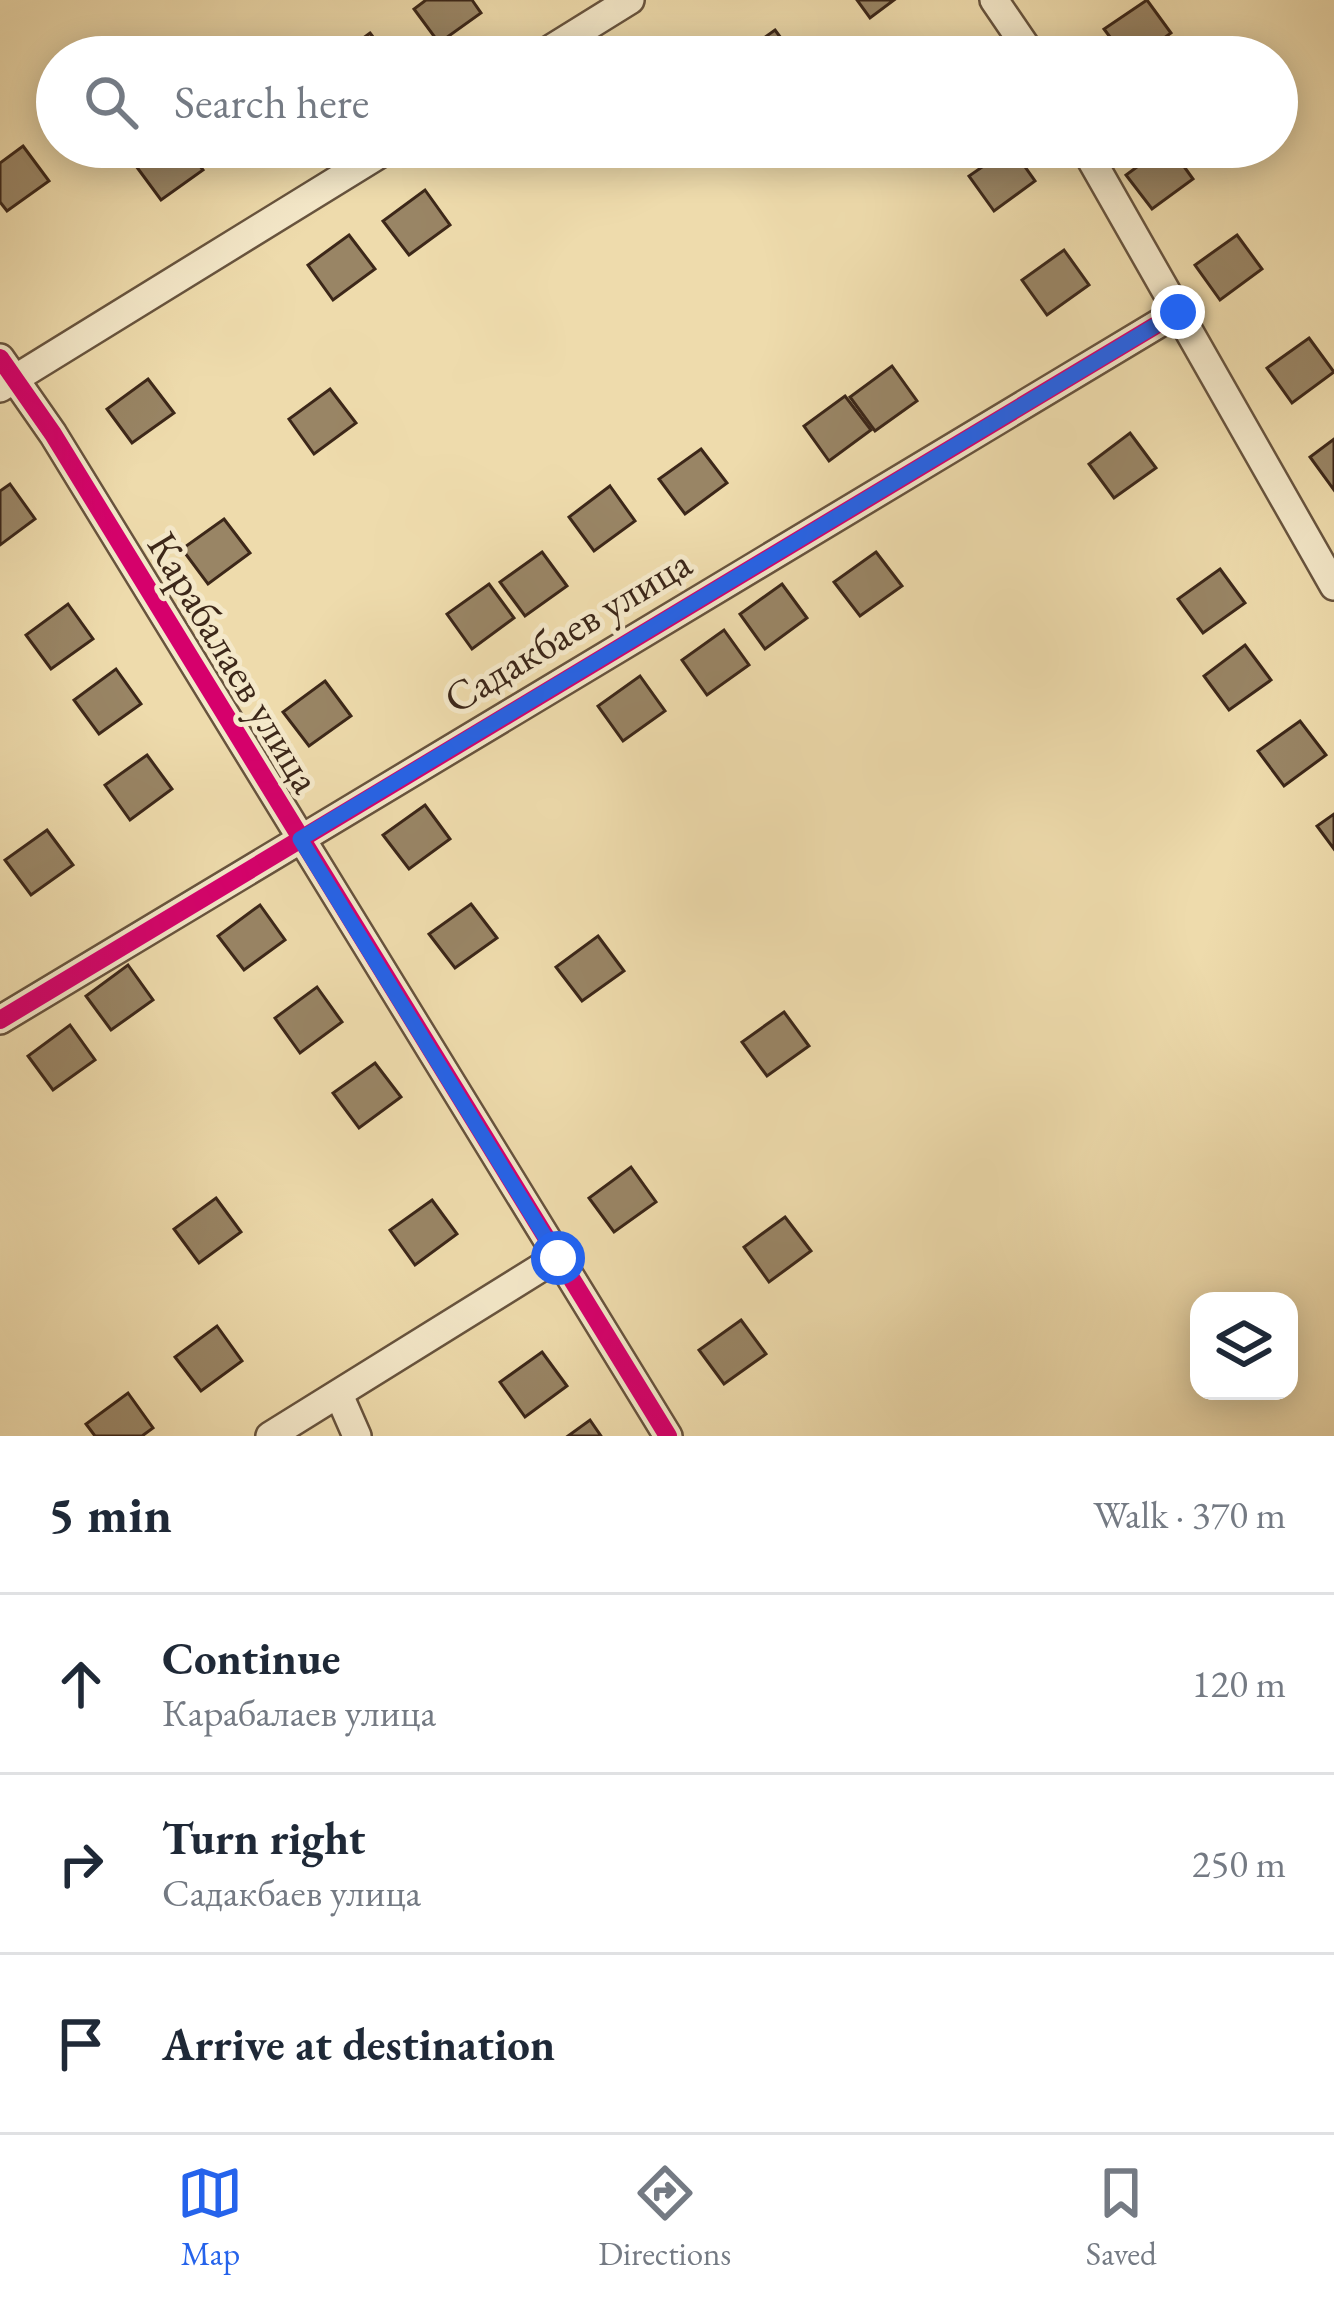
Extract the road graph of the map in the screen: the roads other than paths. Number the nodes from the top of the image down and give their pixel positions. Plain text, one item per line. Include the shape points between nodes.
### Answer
1 (630, 0) edge
2 (994, 0) edge
3 (1026, 0) edge
4 (1017, 28) junction
5 (572, 36) edge
6 (1022, 36) edge
7 (356, 168) edge
8 (1096, 168) edge
9 (1178, 312) junction
10 (5, 375) edge
11 (1334, 586) edge
12 (300, 839) junction
13 (0, 1020) edge
14 (558, 1258) junction
15 (339, 1395) junction
16 (270, 1436) edge
17 (357, 1436) edge
18 (668, 1436) edge

1 - 5 street
2 - 4 street
3 - 4 street
4 - 6 street
7 - 10 street
8 - 9 street
9 - 11 street
9 - 12 street, Садакбаев улица
10 - 12 street, Карабалаев улица via 53,434
12 - 13 street, Садакбаев улица
12 - 14 street, Карабалаев улица
14 - 15 street
14 - 18 street, Карабалаев улица
15 - 16 street
15 - 17 street

